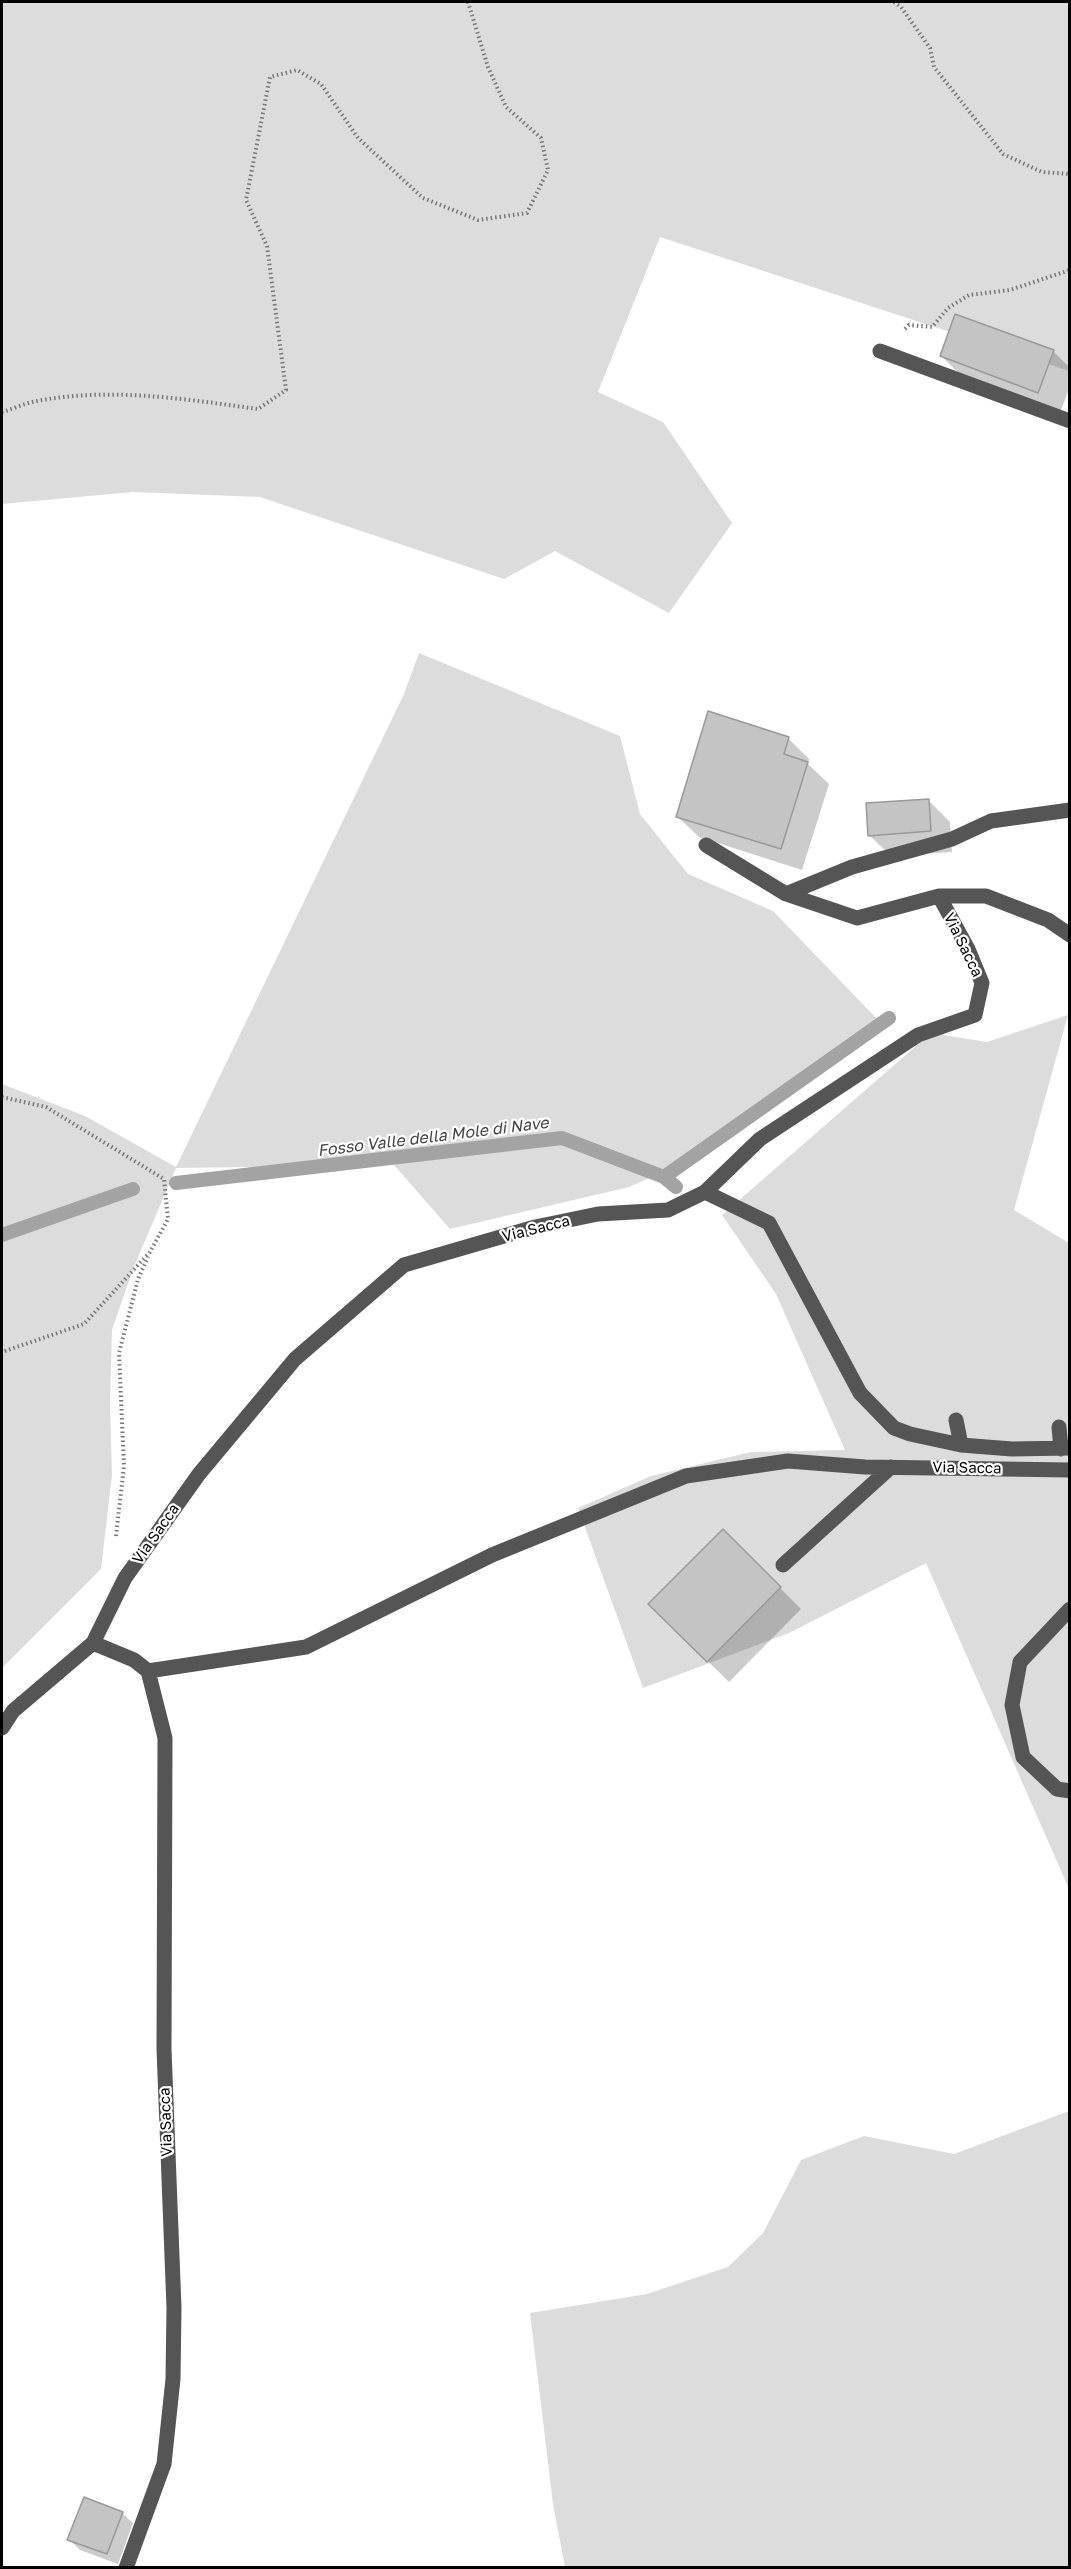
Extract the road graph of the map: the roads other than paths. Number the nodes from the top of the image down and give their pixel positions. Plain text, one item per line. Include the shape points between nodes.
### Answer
1 (880, 351) road end
2 (1070, 421) edge
3 (1070, 810) edge
4 (706, 844) dead end
5 (786, 894) junction
6 (939, 896) junction
7 (1070, 934) edge
8 (705, 1192) junction
9 (956, 1420) dead end
10 (1059, 1427) dead end
11 (961, 1445) junction
12 (1065, 1449) edge
13 (891, 1467) junction
14 (1070, 1470) edge
15 (783, 1565) dead end
16 (1070, 1609) edge
17 (93, 1643) junction
18 (148, 1671) junction
19 (2, 1728) edge
20 (1070, 1791) edge
21 (126, 2568) edge

1 - 2 street
3 - 5 street via 991,822 952,839 852,867
4 - 5 street
5 - 6 street, Via Sacca via 857,918
6 - 7 street, Via Sacca via 986,896 1048,920
6 - 8 street, Via Sacca via 982,983 975,1015 908,1041 760,1139
8 - 11 street via 769,1222 860,1393 894,1428
8 - 17 street, Via Sacca via 668,1210 598,1214 535,1227 404,1265 295,1359 199,1474 125,1578
9 - 11 street
10 - 12 street
11 - 12 street
13 - 14 street, Via Sacca
13 - 15 street
13 - 18 street, Via Sacca via 788,1461 686,1476 492,1555 306,1647
16 - 20 street via 1020,1662 1012,1705 1023,1757 1057,1789
17 - 18 street via 134,1660
17 - 19 street, Via Sacca via 13,1711
18 - 21 street, Via Sacca via 165,1738 164,2049 174,2308 164,2464

